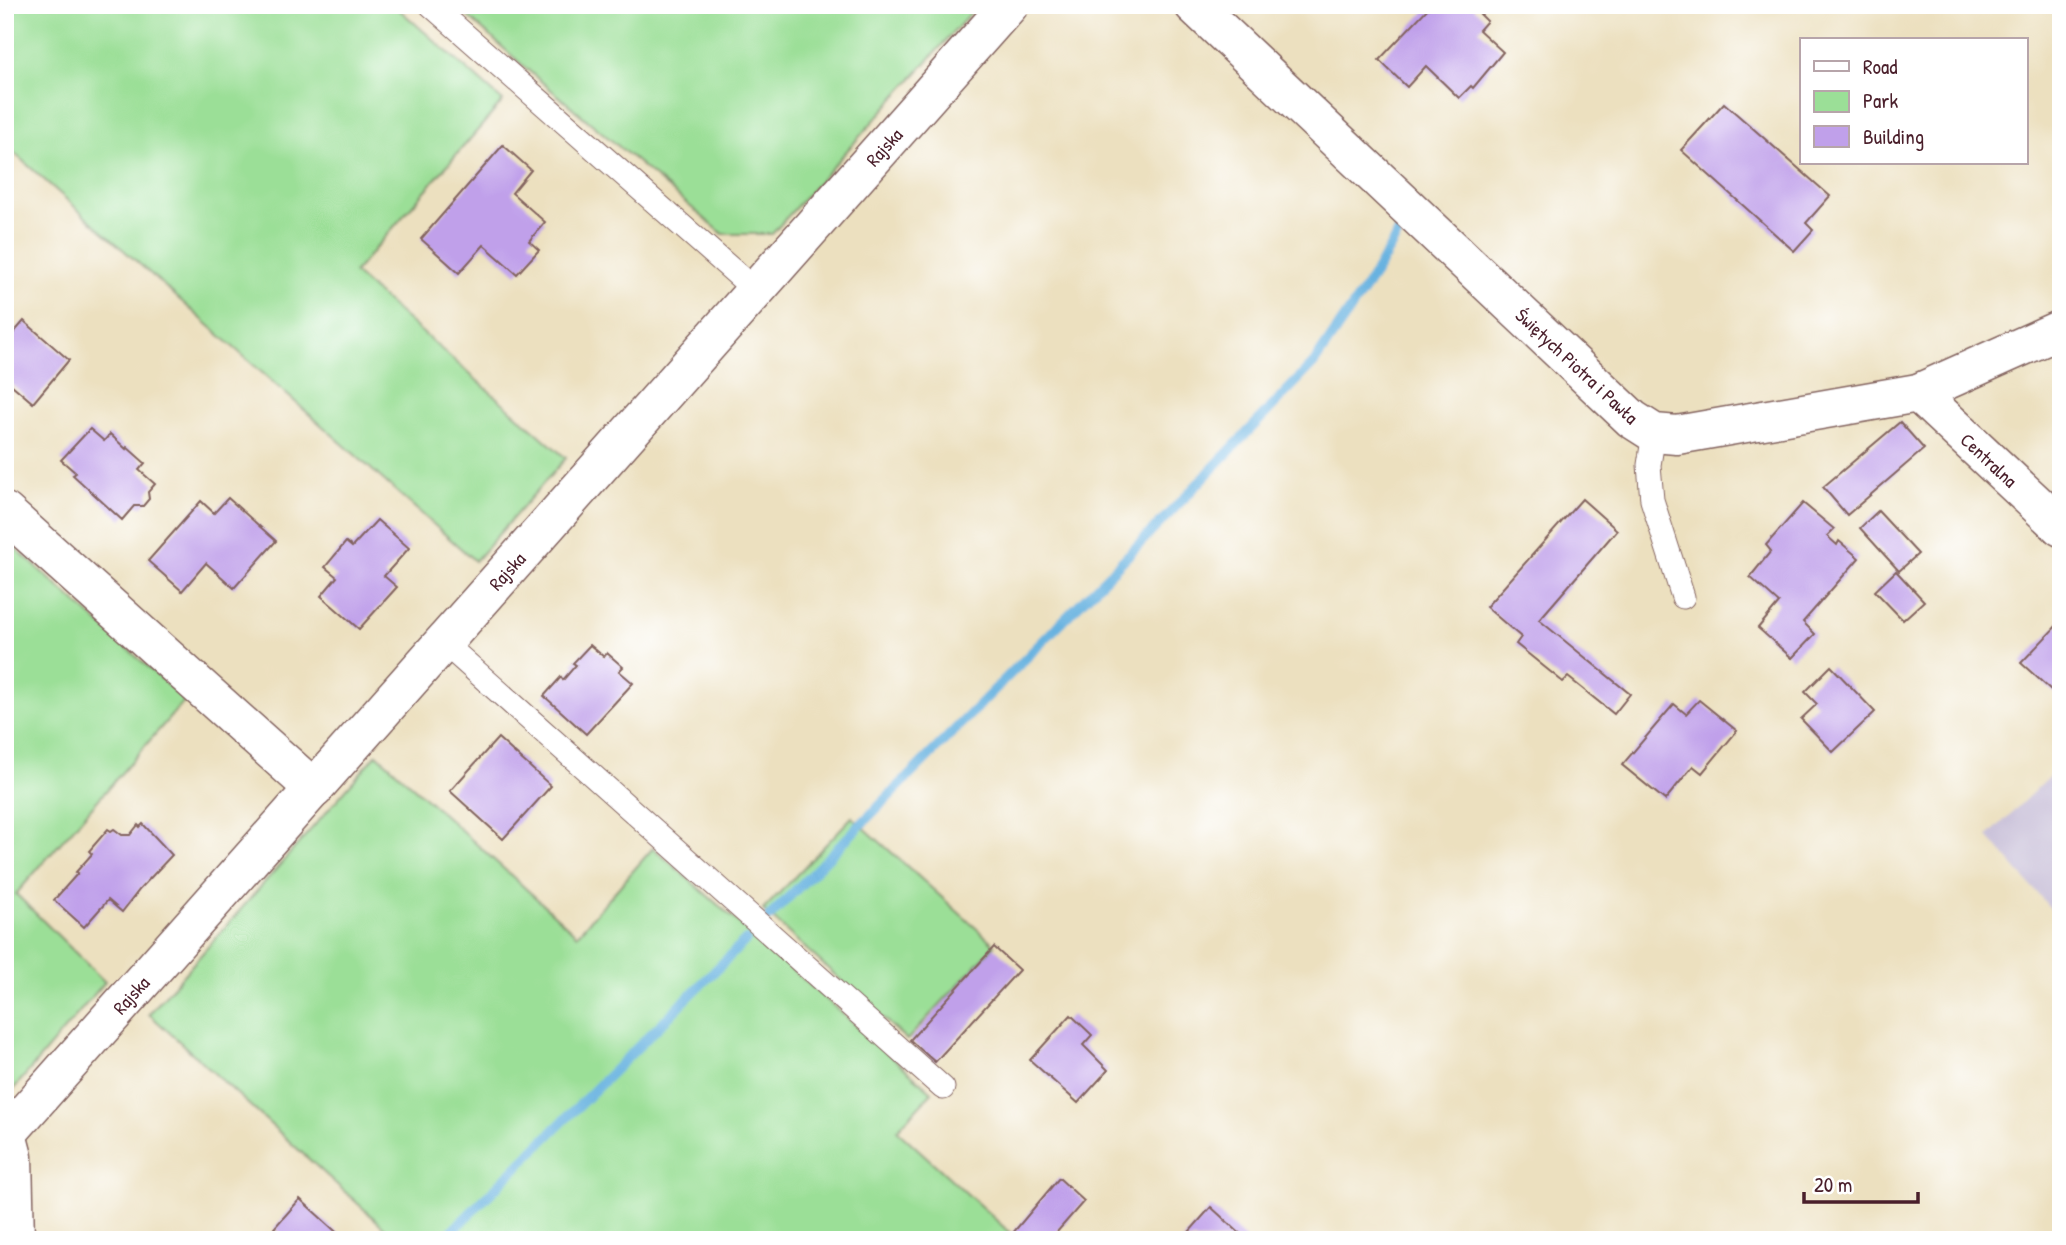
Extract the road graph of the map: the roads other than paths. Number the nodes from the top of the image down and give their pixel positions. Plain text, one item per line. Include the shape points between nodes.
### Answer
1 (432, 5) edge
2 (1009, 5) edge
3 (1194, 5) edge
4 (756, 291) junction
5 (2061, 329) edge
6 (1918, 393) junction
7 (1654, 433) junction
8 (5, 512) edge
9 (2061, 527) edge
10 (1683, 597) dead end
11 (443, 642) junction
12 (314, 789) junction
13 (943, 1088) dead end
14 (6, 1135) edge
15 (15, 1240) edge

1 - 4 lane
2 - 4 street, Rajska
3 - 7 street, Świętych Piotra i Pawła via 1632,419
4 - 11 street, Rajska
5 - 6 street, Świętych Piotra i Pawła
6 - 7 street, Świętych Piotra i Pawła via 1677,435
6 - 9 street, Centralna
7 - 10 lane via 1649,465 1652,499
8 - 12 street
11 - 12 street, Rajska
11 - 13 lane
12 - 14 street, Rajska
14 - 15 street via 13,1157

